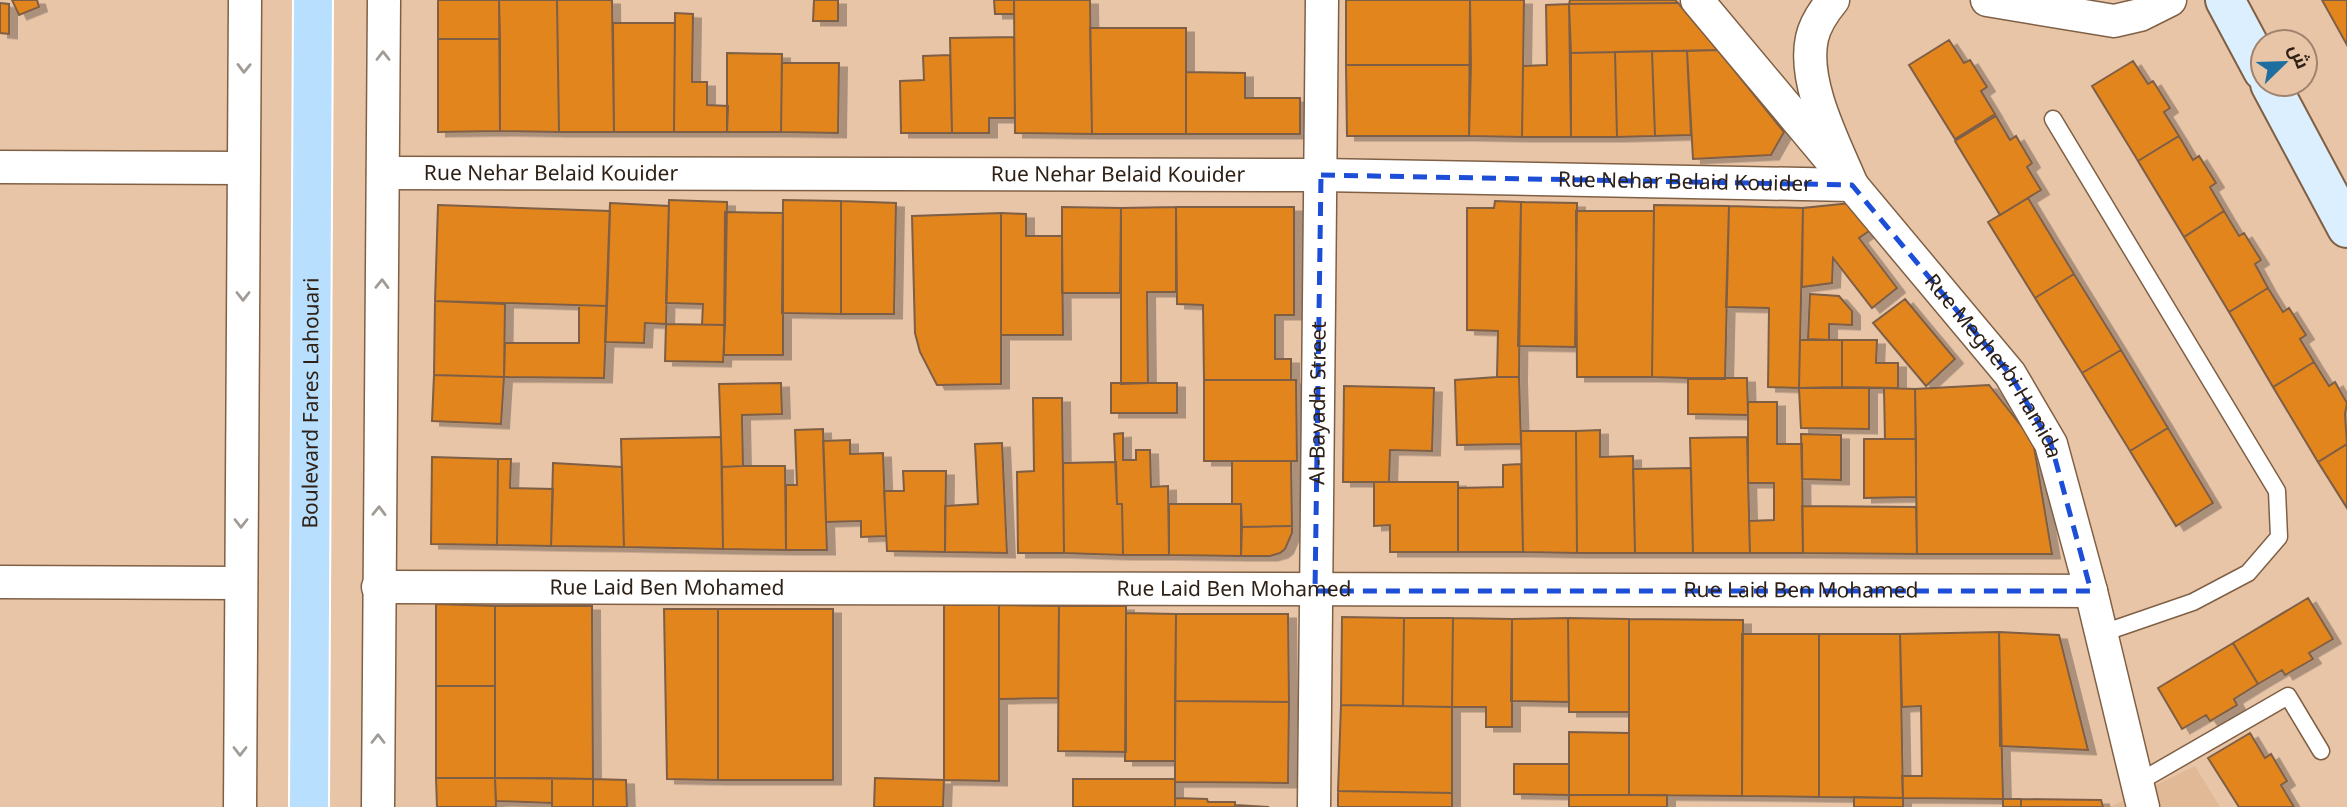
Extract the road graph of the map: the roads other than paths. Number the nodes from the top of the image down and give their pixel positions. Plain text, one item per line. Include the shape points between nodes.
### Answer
1 (245, 0) edge
2 (313, 0) edge
3 (384, 0) edge
4 (1322, 0) edge
5 (1697, 0) edge
6 (1833, 0) edge
7 (1987, 0) edge
8 (2170, 0) edge
9 (2225, 0) edge
10 (2249, 45) edge
11 (2277, 98) edge
12 (2053, 119) dead end
13 (0, 167) edge
14 (243, 168) junction
15 (383, 173) junction
16 (1321, 175) junction
17 (1852, 185) junction
18 (2347, 228) edge
19 (0, 582) edge
20 (241, 583) junction
21 (378, 587) junction
22 (1315, 591) junction
23 (2091, 592) junction
24 (2100, 634) junction
25 (2321, 751) dead end
26 (2140, 795) edge
27 (240, 807) edge
28 (309, 807) edge
29 (378, 807) edge
30 (1314, 807) edge

1 -> 14 street
2 - 28 main road, Boulevard Fares Lahouari
15 -> 3 street
4 - 16 street, Al-Bayadh Street
5 - 17 street, Rue Megherbi Hamida
6 - 17 street via 1822,12 1812,38 1812,75 1820,111
7 - 8 street via 2115,21
9 - 10 street
11 - 18 street
12 - 24 lane via 2277,491 2279,537 2248,573 2193,602
13 - 14 street
14 -> 20 street
15 - 16 street, Rue Nehar Belaid Kouider
21 -> 15 street
16 - 17 street, Rue Nehar Belaid Kouider
16 - 22 street, Al-Bayadh Street
17 - 23 street, Rue Megherbi Hamida via 2010,374 2051,444
19 - 20 street
20 -> 27 street
21 - 22 street, Rue Laid Ben Mohamed
29 -> 21 street
22 - 23 street, Rue Laid Ben Mohamed
22 - 30 street, Al-Bayadh Street
23 - 24 street, Rue Megherbi Hamida
24 - 26 street, Rue Megherbi Hamida
25 - 26 lane via 2288,696

